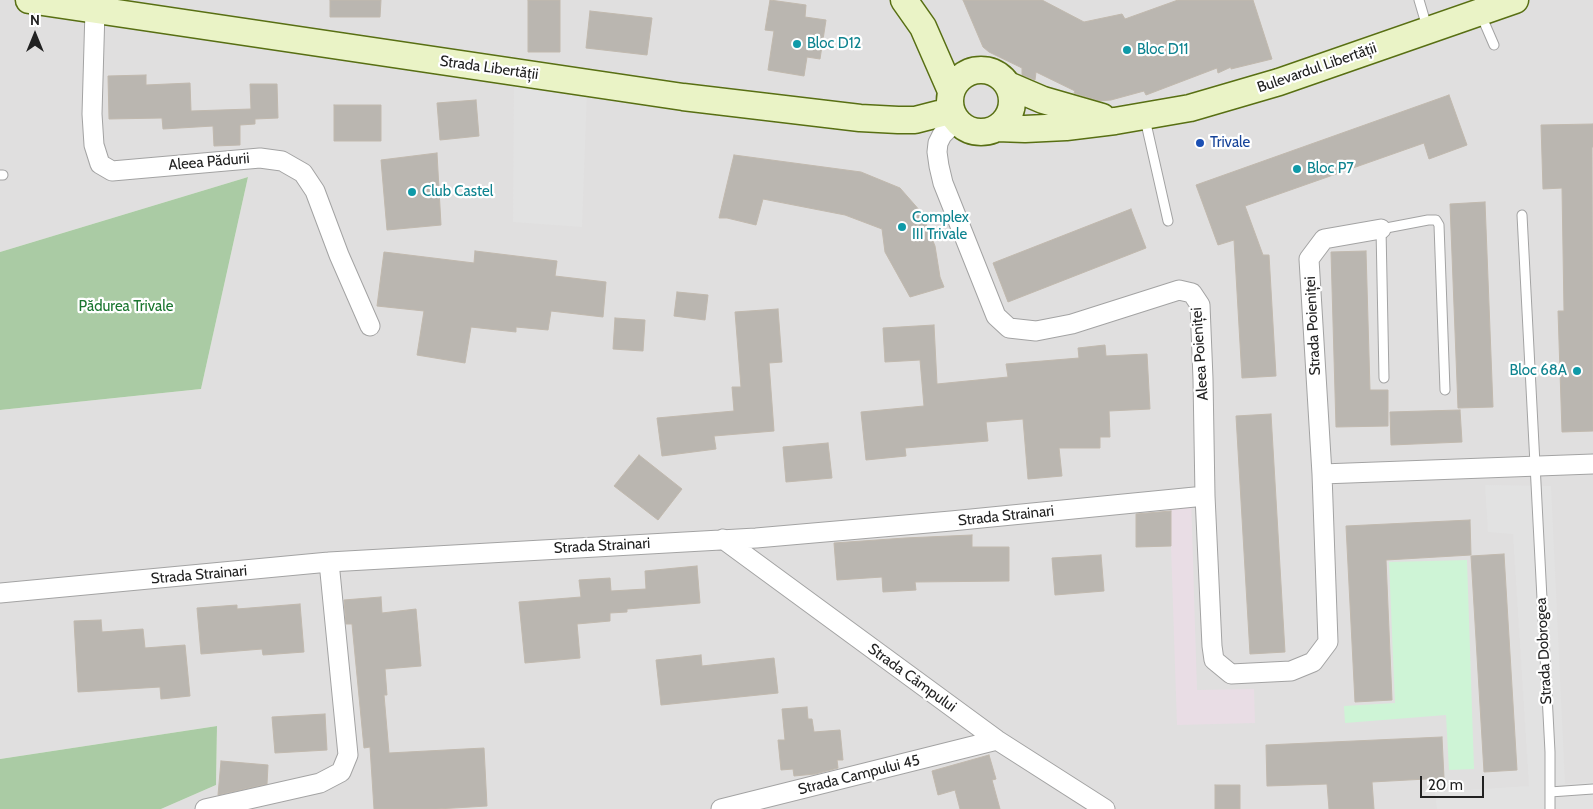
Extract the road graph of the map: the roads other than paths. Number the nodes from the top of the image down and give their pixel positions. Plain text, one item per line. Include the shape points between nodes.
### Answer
1 (29, 0) edge
2 (904, 0) edge
3 (1419, 0) edge
4 (1515, 0) edge
5 (95, 10) junction
6 (1480, 12) junction
7 (923, 27) junction
8 (1428, 30) junction
9 (1494, 45) dead end
10 (982, 70) junction
11 (1008, 85) junction
12 (952, 107) junction
13 (1144, 116) junction
14 (1115, 121) junction
15 (997, 128) junction
16 (1522, 215) dead end
17 (1168, 221) dead end
18 (1380, 230) junction
19 (370, 326) dead end
20 (1384, 378) dead end
21 (1445, 390) dead end
22 (1593, 464) edge
23 (1534, 466) junction
24 (1322, 474) junction
25 (1205, 496) junction
26 (723, 539) junction
27 (329, 562) junction
28 (0, 593) edge
29 (1264, 673) joint
30 (997, 740) junction
31 (1593, 788) edge
32 (1550, 792) junction
33 (205, 809) edge
34 (721, 809) edge
35 (1105, 809) edge
36 (1550, 809) edge

1 - 5 main road, Strada Libertății
2 - 7 main road
3 - 8 lane
4 - 6 main road, Bulevardul Libertății
5 - 12 main road, Strada Libertății via 683,97 860,118 915,120
5 - 19 street, Aleea Pădurii via 92,114 94,144 100,164 112,171 260,158 282,161 303,173 315,190
6 - 8 main road, Bulevardul Libertății
6 - 9 lane
7 - 10 main road
7 - 12 main road
8 - 13 main road, Bulevardul Libertății via 1251,91 1190,108
10 - 11 main road via 1001,77
10 - 12 main road via 971,71 955,82
11 - 14 main road, Bulevardul Libertății via 1065,107
11 - 15 main road via 1012,104 1010,114
12 - 15 main road via 964,128 975,132
12 - 25 street, Aleea Poieniței via 938,143 939,166 996,316 1009,328 1036,332 1179,290 1192,292 1200,305
13 - 14 main road, Bulevardul Libertății
13 - 17 lane
14 - 15 main road, Bulevardul Libertății via 1038,129
16 - 23 lane, Strada Dobrogea
18 - 20 lane
18 - 21 lane via 1428,220 1436,220 1439,225
18 - 24 street, Strada Poieniței via 1324,239 1309,259
22 - 23 street
23 - 24 street
23 - 32 lane, Strada Dobrogea
24 - 29 street, Strada Poieniței via 1328,642 1313,662 1291,671
25 - 26 street, Strada Strainari via 942,522
25 - 29 street, Aleea Poieniței via 1214,660 1231,674
26 - 27 street, Strada Strainari
26 - 30 street, Strada Câmpului
27 - 28 street, Strada Strainari
27 - 33 street via 348,755 341,772 320,783
30 - 34 street, Strada Campului 45
30 - 35 street, Strada Câmpului
31 - 32 lane
32 - 36 lane, Strada Dobrogea

